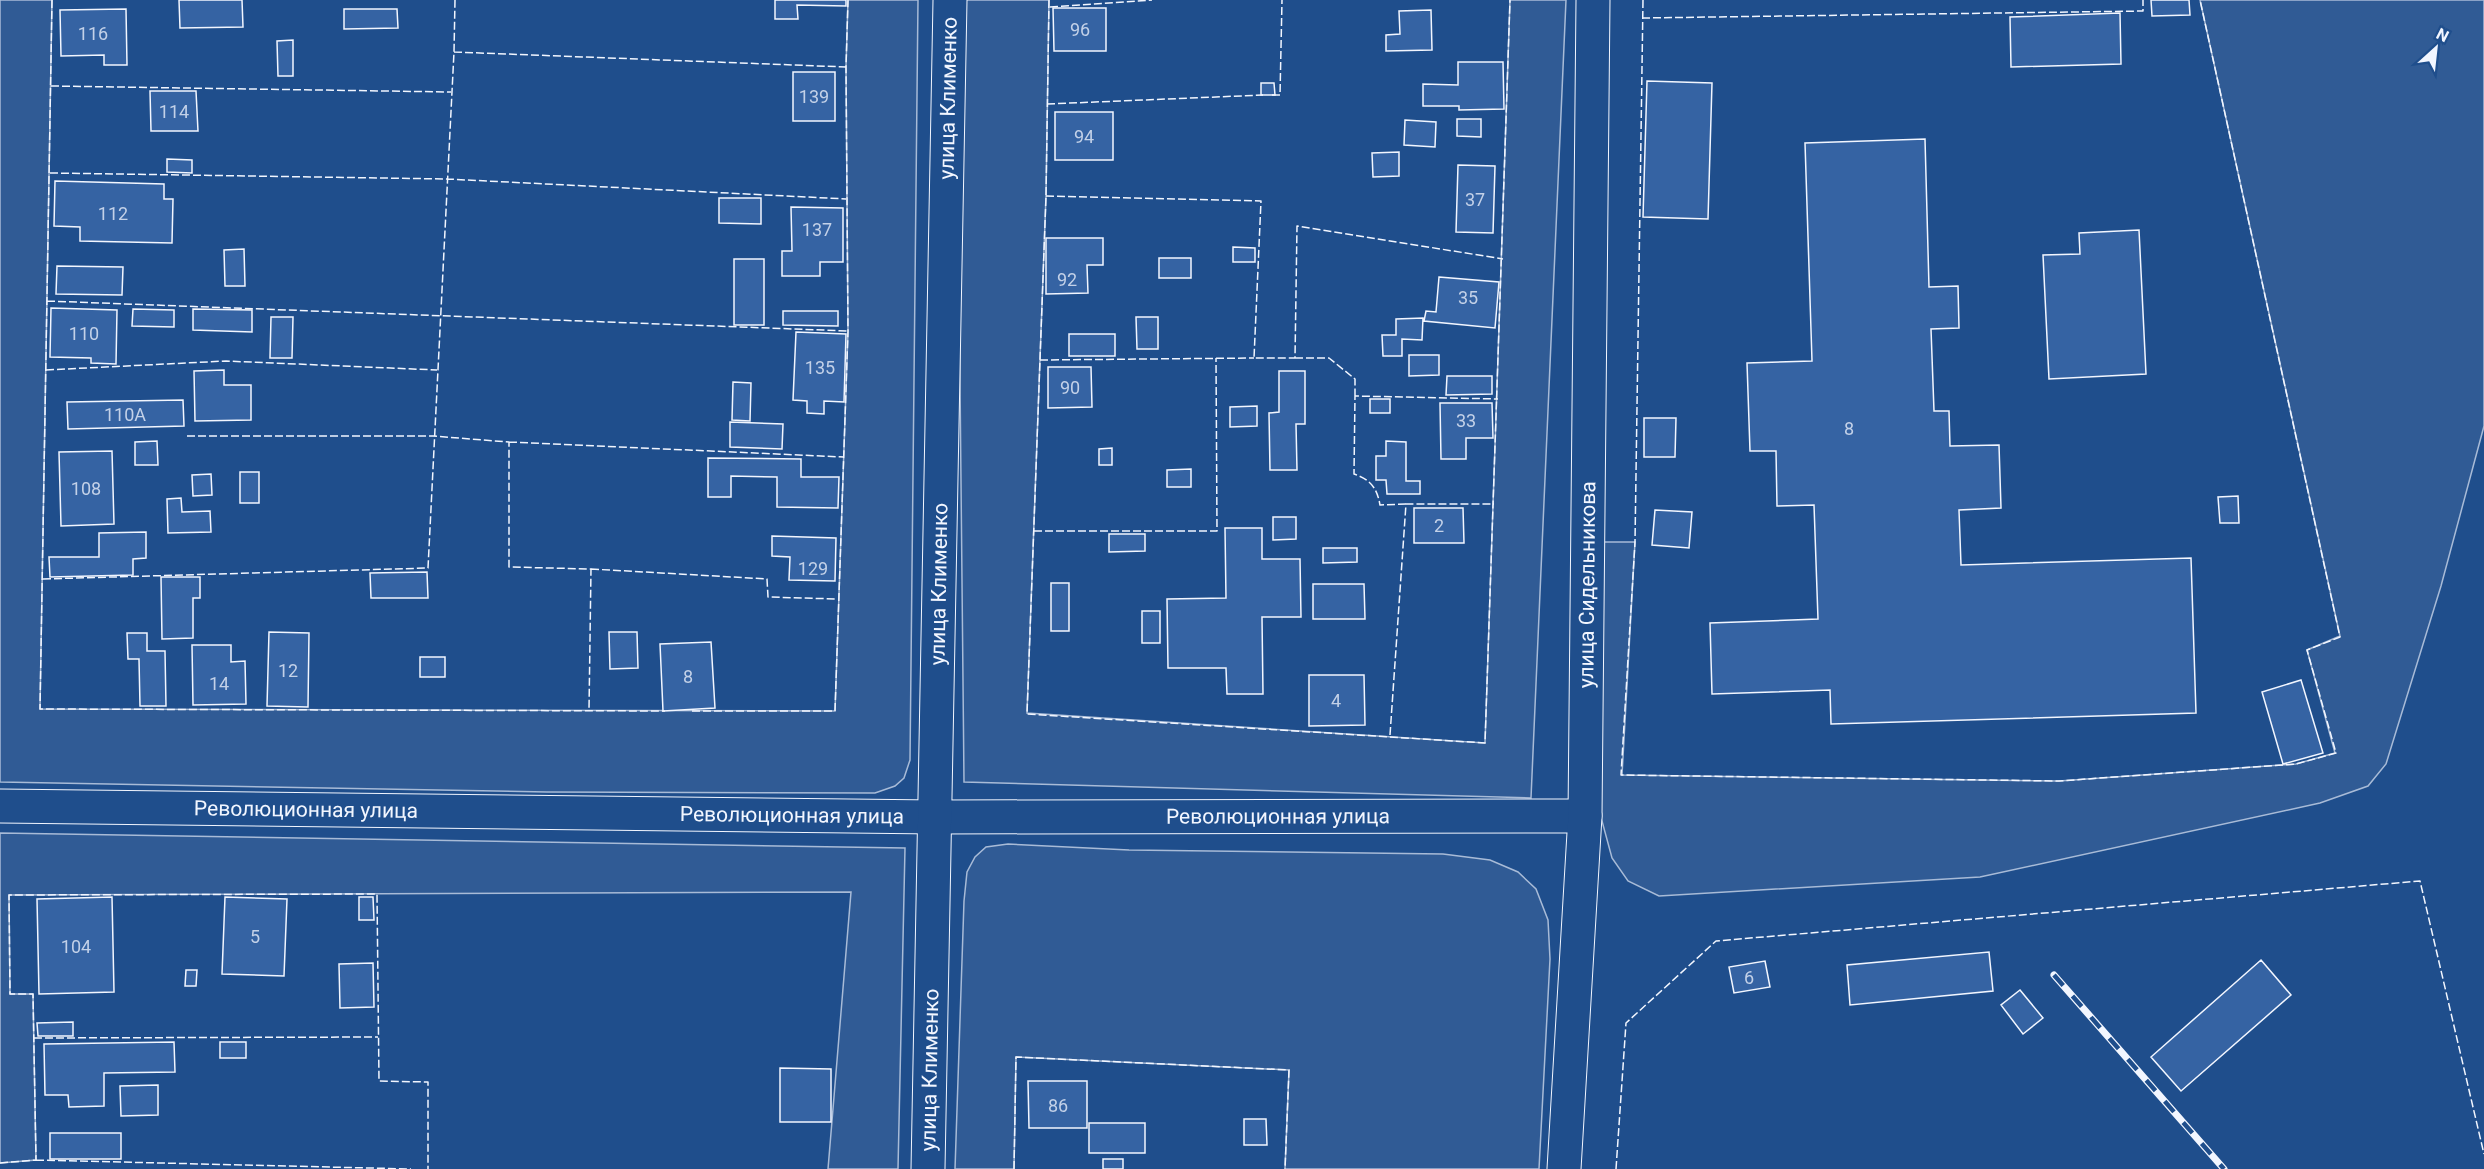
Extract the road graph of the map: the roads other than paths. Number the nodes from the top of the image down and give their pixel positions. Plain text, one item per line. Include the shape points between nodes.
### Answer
1 (950, 0) edge
2 (1593, 0) edge
3 (0, 806) edge
4 (1585, 816) junction
5 (936, 817) junction
6 (928, 1169) edge
7 (1564, 1169) edge

1 - 5 street, улица Клименко
2 - 4 street, улица Сидельникова
3 - 5 street, Революционная улица
4 - 5 street, Революционная улица
4 - 7 street, улица Сидельникова
5 - 6 street, улица Клименко

